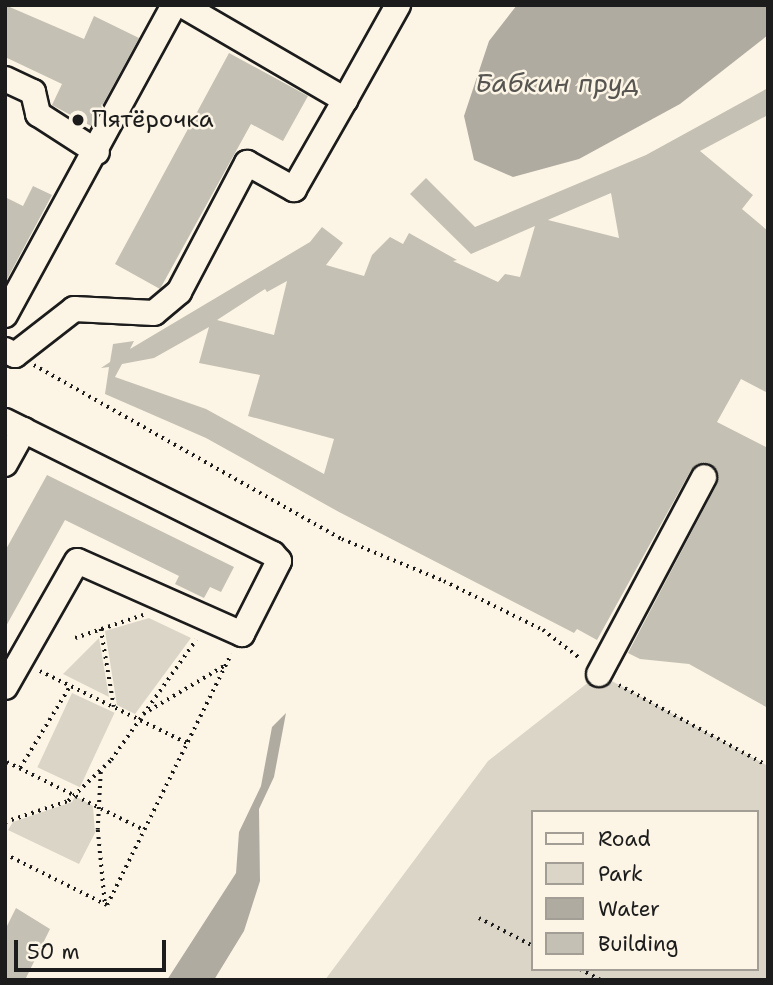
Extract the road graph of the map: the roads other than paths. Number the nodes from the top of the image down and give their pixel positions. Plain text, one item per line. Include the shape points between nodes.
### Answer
1 (174, 5) edge
2 (182, 5) edge
3 (398, 5) edge
4 (5, 79) edge
5 (345, 100) junction
6 (97, 152) junction
7 (5, 315) edge
8 (10, 353) edge
9 (15, 426) edge
10 (5, 464) edge
11 (704, 477) dead end
12 (599, 674) road end
13 (5, 687) edge

1 - 6 street
2 - 5 street
3 - 5 street
4 - 6 street via 33,92 38,114
5 - 8 street via 294,189 247,163 179,292 154,313 74,309
6 - 7 street
9 - 10 street
9 - 13 street via 273,554 278,568 248,629 241,634 77,561
11 - 12 street

